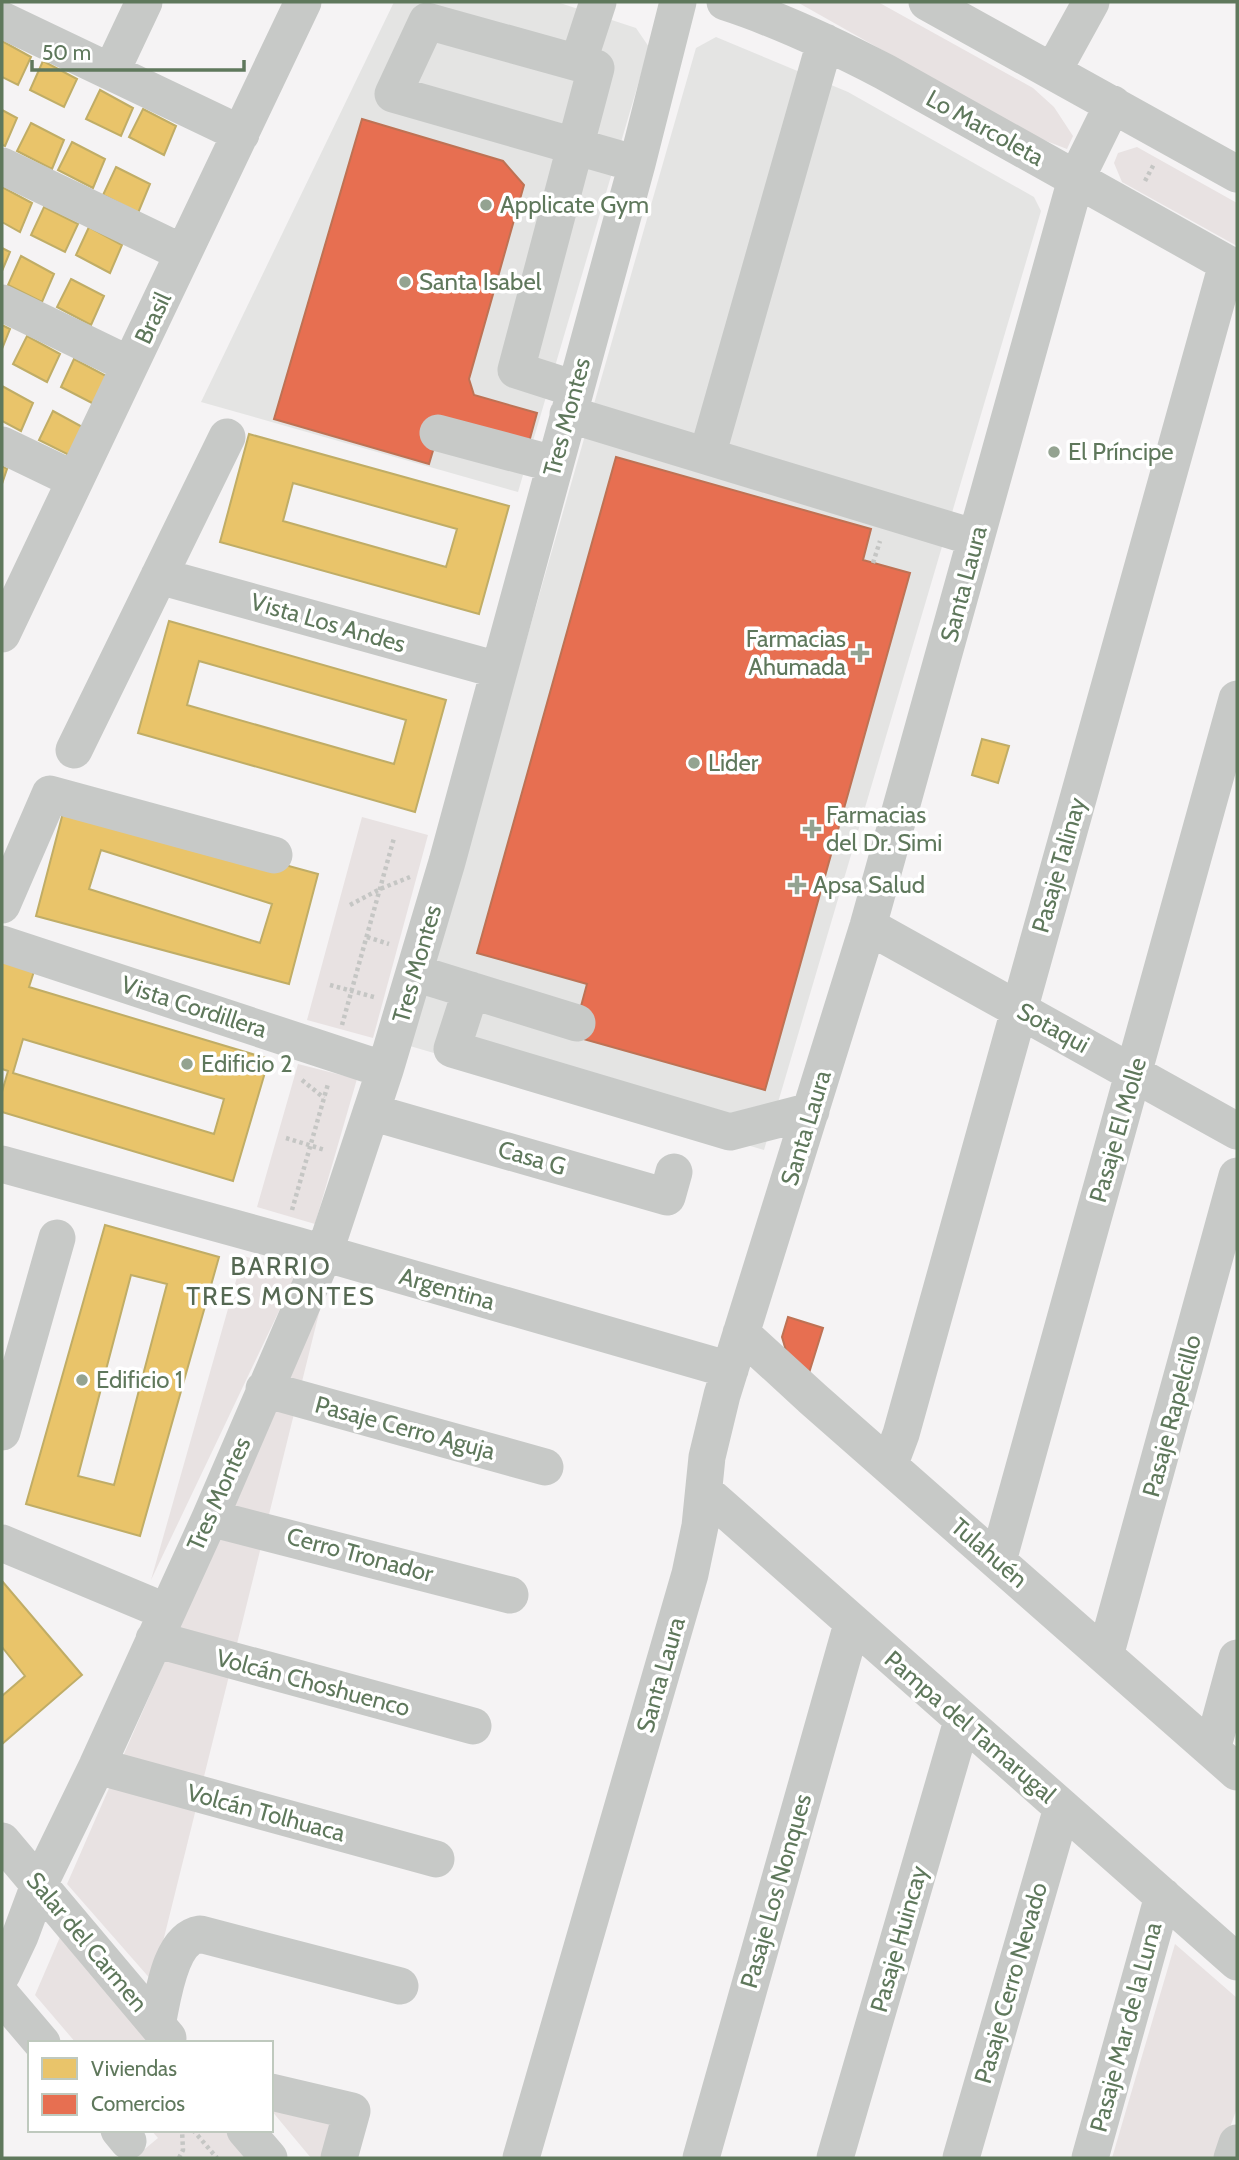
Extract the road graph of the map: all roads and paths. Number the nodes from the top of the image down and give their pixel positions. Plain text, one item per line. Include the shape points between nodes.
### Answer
1 (144, 2) edge
2 (303, 2) edge
3 (598, 2) edge
4 (678, 2) edge
5 (725, 2) edge
6 (928, 2) edge
7 (1091, 2) edge
8 (2, 20) edge
9 (825, 42) junction
10 (578, 63) junction
11 (1053, 71) junction
12 (111, 72) junction
13 (1113, 104) junction
14 (241, 134) junction
15 (1168, 135) junction
16 (576, 145) junction
17 (637, 163) junction
18 (2, 166) edge
19 (1237, 174) edge
20 (1076, 179) junction
21 (1131, 210) junction
22 (183, 253) junction
23 (1232, 266) edge
24 (2, 303) edge
25 (130, 365) junction
26 (571, 402) junction
27 (438, 433) dead end
28 (227, 437) dead end
29 (2, 445) edge
30 (707, 456) junction
31 (554, 464) junction
32 (75, 480) junction
33 (883, 530) dead end
34 (976, 538) junction
35 (873, 563) dead end
36 (159, 576) junction
37 (12, 587) edge
38 (2, 634) edge
39 (498, 670) junction
40 (1237, 699) edge
41 (74, 750) dead end
42 (394, 838) dead end
43 (274, 855) dead end
44 (380, 889) junction
45 (2, 905) edge
46 (350, 905) dead end
47 (868, 926) junction
48 (2, 944) edge
49 (415, 974) junction
50 (330, 985) dead end
51 (471, 990) junction
52 (352, 991) junction
53 (1019, 1010) junction
54 (577, 1023) dead end
55 (336, 1053) junction
56 (385, 1070) junction
57 (1134, 1073) junction
58 (302, 1080) dead end
59 (324, 1098) junction
60 (811, 1111) junction
61 (372, 1112) junction
62 (1237, 1131) edge
63 (286, 1138) dead end
64 (310, 1145) junction
65 (2, 1164) edge
66 (674, 1172) dead end
67 (1237, 1176) edge
68 (57, 1238) dead end
69 (283, 1241) junction
70 (324, 1254) junction
71 (741, 1333) junction
72 (730, 1370) junction
73 (264, 1389) junction
74 (2, 1432) edge
75 (889, 1466) junction
76 (545, 1467) dead end
77 (704, 1492) junction
78 (210, 1518) junction
79 (2, 1543) edge
80 (998, 1561) junction
81 (510, 1595) dead end
82 (852, 1624) junction
83 (160, 1625) junction
84 (1105, 1656) junction
85 (1237, 1658) edge
86 (962, 1721) junction
87 (473, 1726) dead end
88 (1225, 1761) edge
89 (97, 1766) junction
90 (1062, 1808) junction
91 (2, 1841) edge
92 (436, 1859) dead end
93 (39, 1885) junction
94 (1163, 1896) junction
95 (1237, 1962) edge
96 (2, 1974) edge
97 (400, 1986) dead end
98 (2, 1996) edge
99 (164, 2034) edge
100 (40, 2041) edge
101 (273, 2091) edge
102 (182, 2132) edge
103 (195, 2132) edge
104 (247, 2132) edge
105 (1237, 2143) edge
106 (178, 2158) edge
107 (217, 2158) edge
108 (269, 2158) edge
109 (339, 2158) edge
110 (521, 2158) edge
111 (701, 2158) edge
112 (835, 2158) edge
113 (961, 2158) edge
114 (1090, 2158) edge
115 (1232, 2158) edge

1 - 12 street
2 - 14 street, Brasil
3 - 10 street
4 - 17 street, Tres Montes
5 - 9 street, Lo Marcoleta
6 - 11 street
7 - 11 street
8 - 12 street
9 - 20 street, Lo Marcoleta
9 - 30 street
10 - 16 street via 596,68
10 - 16 street via 427,21 393,94
11 - 13 street
12 - 14 street
13 - 15 street
13 - 20 street, Santa Laura
14 - 22 street, Brasil
15 - 19 street
15 - 21 path
16 - 17 street
16 - 26 street via 516,370
17 - 26 street, Tres Montes
18 - 22 street
20 - 21 street, Lo Marcoleta
20 - 34 street, Santa Laura
21 - 23 street, Lo Marcoleta
22 - 25 street, Brasil
23 - 53 street, Pasaje Talinay
24 - 25 street
25 - 32 street, Brasil
26 - 30 street
26 - 31 street, Tres Montes
27 - 31 street
28 - 36 street
29 - 32 street
30 - 34 street
31 - 39 street, Tres Montes
32 - 37 street, Brasil
33 - 35 path
34 - 47 street, Santa Laura
36 - 39 street, Vista Los Andes
36 - 41 street
37 - 38 street, Brasil
39 - 49 street, Tres Montes
40 - 57 street, Pasaje El Molle
42 - 44 path
43 - 45 street via 50,794
44 - 46 path
44 - 52 path
47 - 53 street, Sotaqui
47 - 60 street, Santa Laura
48 - 55 street, Vista Cordillera
49 - 51 street
49 - 56 street, Tres Montes
50 - 52 path
51 - 54 street
51 - 60 street via 453,1049 730,1132
52 - 55 path
53 - 57 street, Sotaqui
53 - 75 street, Pasaje Talinay
55 - 56 street, Vista Cordillera
55 - 59 path
56 - 61 street, Tres Montes
57 - 62 street, Sotaqui
57 - 80 street, Pasaje El Molle
58 - 59 path
59 - 64 path
60 - 71 street, Santa Laura
61 - 66 street, Casa G via 667,1196
61 - 70 street, Tres Montes
63 - 64 path
64 - 69 path
65 - 69 street, Argentina
67 - 84 street, Pasaje Rapelcillo
68 - 74 street
69 - 70 street, Argentina
70 - 72 street, Argentina
70 - 73 street, Tres Montes
71 - 72 street, Santa Laura
71 - 75 street, Tulahuén
72 - 77 street, Santa Laura via 712,1432
73 - 76 street, Pasaje Cerro Aguja
73 - 78 street, Tres Montes
75 - 80 street, Tulahuén
77 - 82 street, Pampa del Tamarugal
77 - 110 street, Santa Laura via 690,1574
78 - 81 street, Cerro Tronador
78 - 83 street, Tres Montes
79 - 83 street, Volcán Choshuenco
80 - 84 street, Tulahuén
82 - 86 street, Pampa del Tamarugal
82 - 111 street, Pasaje Los Nonques
83 - 87 street, Volcán Choshuenco
83 - 89 street, Tres Montes
84 - 88 street, Tulahuén
85 - 88 street
86 - 90 street, Pampa del Tamarugal
86 - 112 street, Pasaje Huincay
89 - 92 street, Volcán Tolhuaca
89 - 93 street, Tres Montes
90 - 94 street, Pampa del Tamarugal
90 - 113 street, Pasaje Cerro Nevado
91 - 93 street, Salar del Carmen
93 - 96 street, Tres Montes
93 - 99 street, Salar del Carmen
94 - 95 street, Pampa del Tamarugal
94 - 114 street, Pasaje Mar de la Luna
97 - 99 street via 200,1934 186,1939 176,1952
98 - 100 street
101 - 109 street via 352,2111
102 - 106 path via 183,2150
103 - 107 path
104 - 108 street
105 - 115 street

